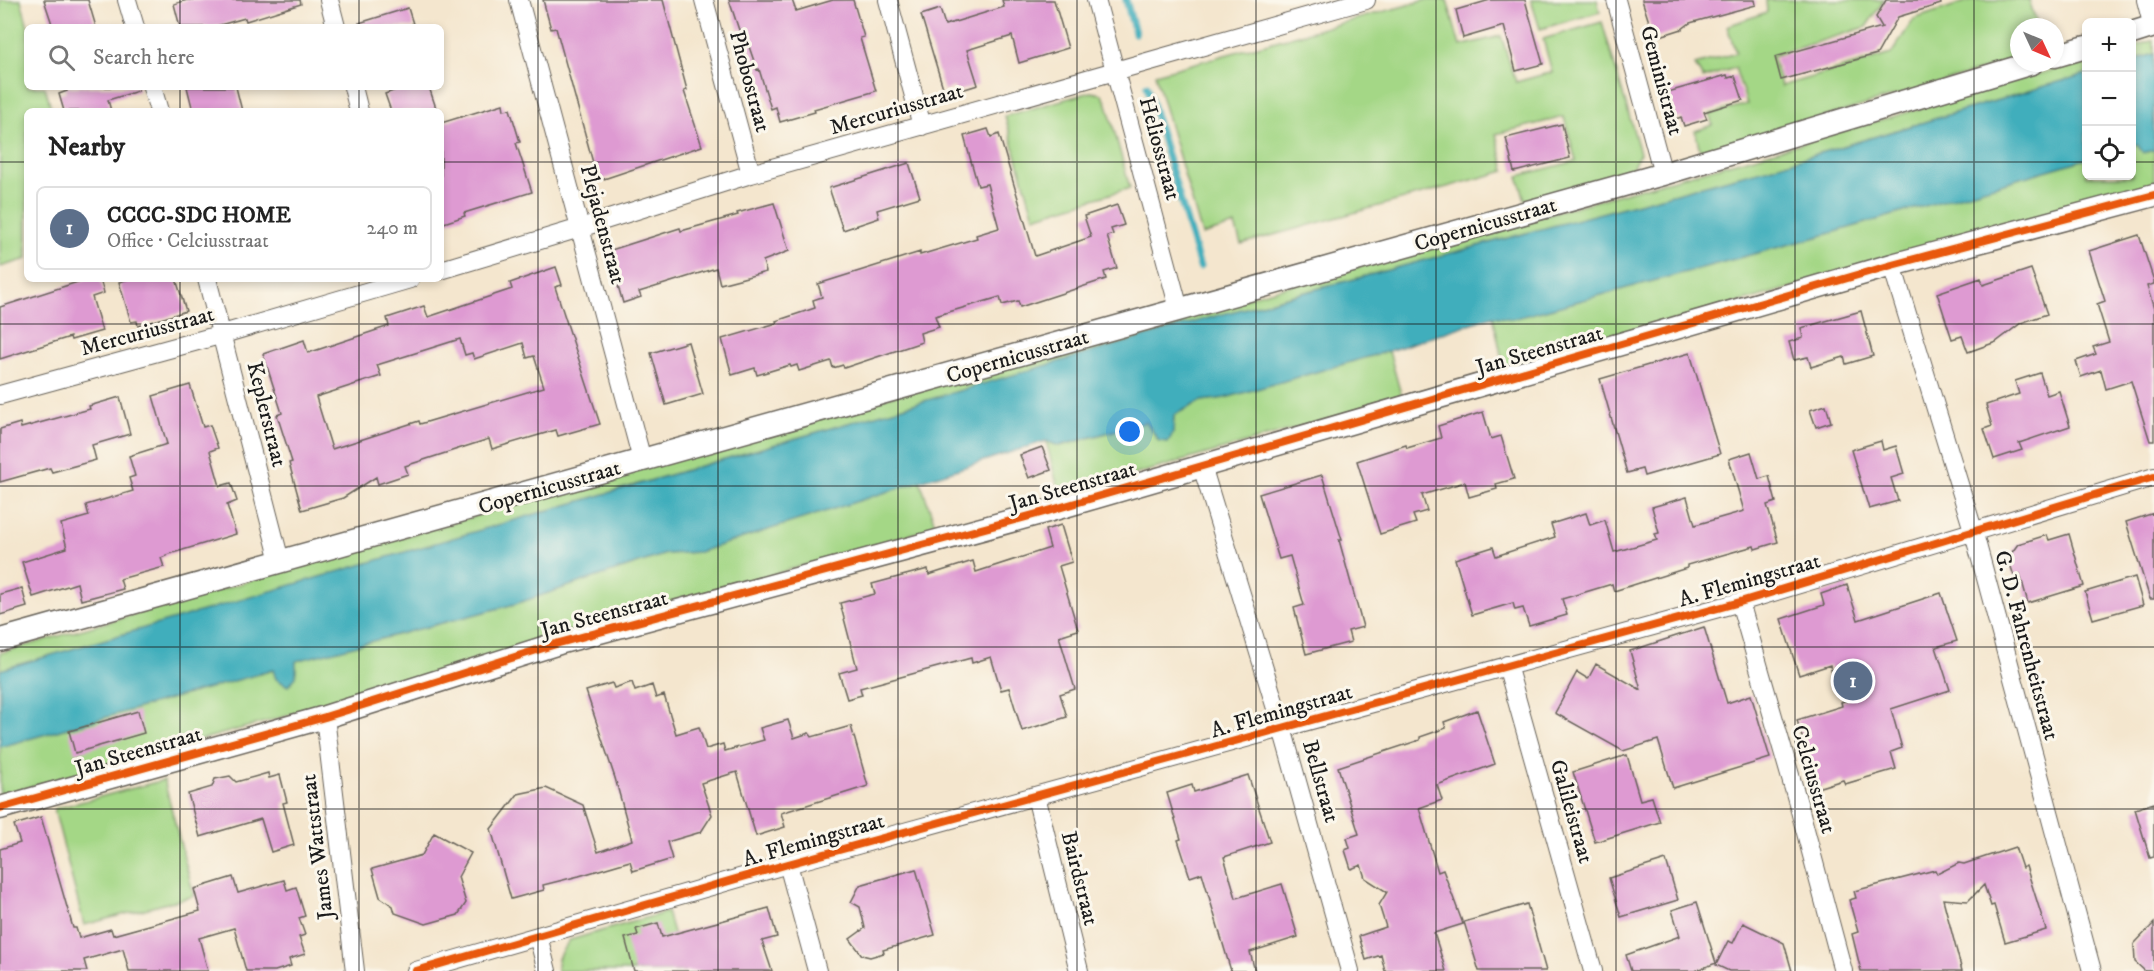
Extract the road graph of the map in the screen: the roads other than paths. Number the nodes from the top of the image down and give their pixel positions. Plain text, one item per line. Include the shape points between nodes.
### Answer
1 (127, 0) edge
2 (329, 0) edge
3 (519, 0) edge
4 (704, 0) edge
5 (888, 0) edge
6 (1096, 0) edge
7 (1366, 0) edge
8 (1616, 0) edge
9 (2146, 0) edge
10 (134, 24) edge
11 (335, 24) edge
12 (2146, 29) edge
13 (2082, 47) edge
14 (2064, 53) edge
15 (2010, 70) edge
16 (1116, 71) junction
17 (153, 90) edge
18 (353, 90) edge
19 (158, 108) edge
20 (358, 108) edge
21 (922, 126) junction
22 (751, 174) junction
23 (1663, 174) junction
24 (2154, 195) edge
25 (580, 228) junction
26 (1892, 265) junction
27 (444, 269) edge
28 (208, 282) edge
29 (397, 282) edge
30 (1179, 309) junction
31 (223, 334) junction
32 (0, 395) edge
33 (642, 460) junction
34 (1202, 466) junction
35 (2154, 477) edge
36 (1973, 530) junction
37 (280, 561) junction
38 (1740, 602) junction
39 (0, 640) edge
40 (1507, 665) junction
41 (325, 717) junction
42 (1282, 728) junction
43 (1036, 796) junction
44 (0, 808) edge
45 (788, 864) junction
46 (537, 936) junction
47 (355, 971) edge
48 (416, 971) edge
49 (547, 971) edge
50 (817, 971) edge
51 (1079, 971) edge
52 (1350, 971) edge
53 (1593, 971) edge
54 (1843, 971) edge
55 (2092, 971) edge

1 - 10 street
2 - 11 street
3 - 25 street, Plejadenstraat
4 - 22 street, Phobostraat
5 - 21 street
6 - 16 street, Heliosstraat
7 - 16 street, Mercuriusstraat
8 - 23 street, Geministraat
9 - 12 street
13 - 14 street
15 - 23 street, Copernicusstraat
16 - 21 street, Mercuriusstraat
16 - 30 street, Heliosstraat
17 - 19 street
18 - 20 street
21 - 22 street, Mercuriusstraat
22 - 25 street, Mercuriusstraat
23 - 30 street, Copernicusstraat
24 - 26 street, Jan Steenstraat
25 - 27 street, Mercuriusstraat
25 - 33 street, Plejadenstraat
26 - 34 street, Jan Steenstraat
26 - 36 street, G. D. Fahrenheitstraat
28 - 31 street, Keplerstraat
29 - 31 street, Mercuriusstraat
30 - 33 street, Copernicusstraat
31 - 32 street, Mercuriusstraat
31 - 37 street, Keplerstraat
33 - 37 street, Copernicusstraat
34 - 41 street, Jan Steenstraat via 559,643
34 - 42 street, Bellstraat
35 - 36 street, A. Flemingstraat
36 - 38 street, A. Flemingstraat
36 - 55 street, G. D. Fahrenheitstraat
37 - 39 street, Copernicusstraat
38 - 40 street, A. Flemingstraat
38 - 54 street, Celciusstraat
40 - 42 street, A. Flemingstraat
40 - 53 street, Galileistraat
41 - 44 street, Jan Steenstraat
41 - 47 street, James Wattstraat
42 - 43 street, A. Flemingstraat
42 - 52 street, Bellstraat
43 - 45 street, A. Flemingstraat
43 - 51 street, Bairdstraat
45 - 46 street, A. Flemingstraat
45 - 50 street
46 - 48 street, A. Flemingstraat
46 - 49 street

